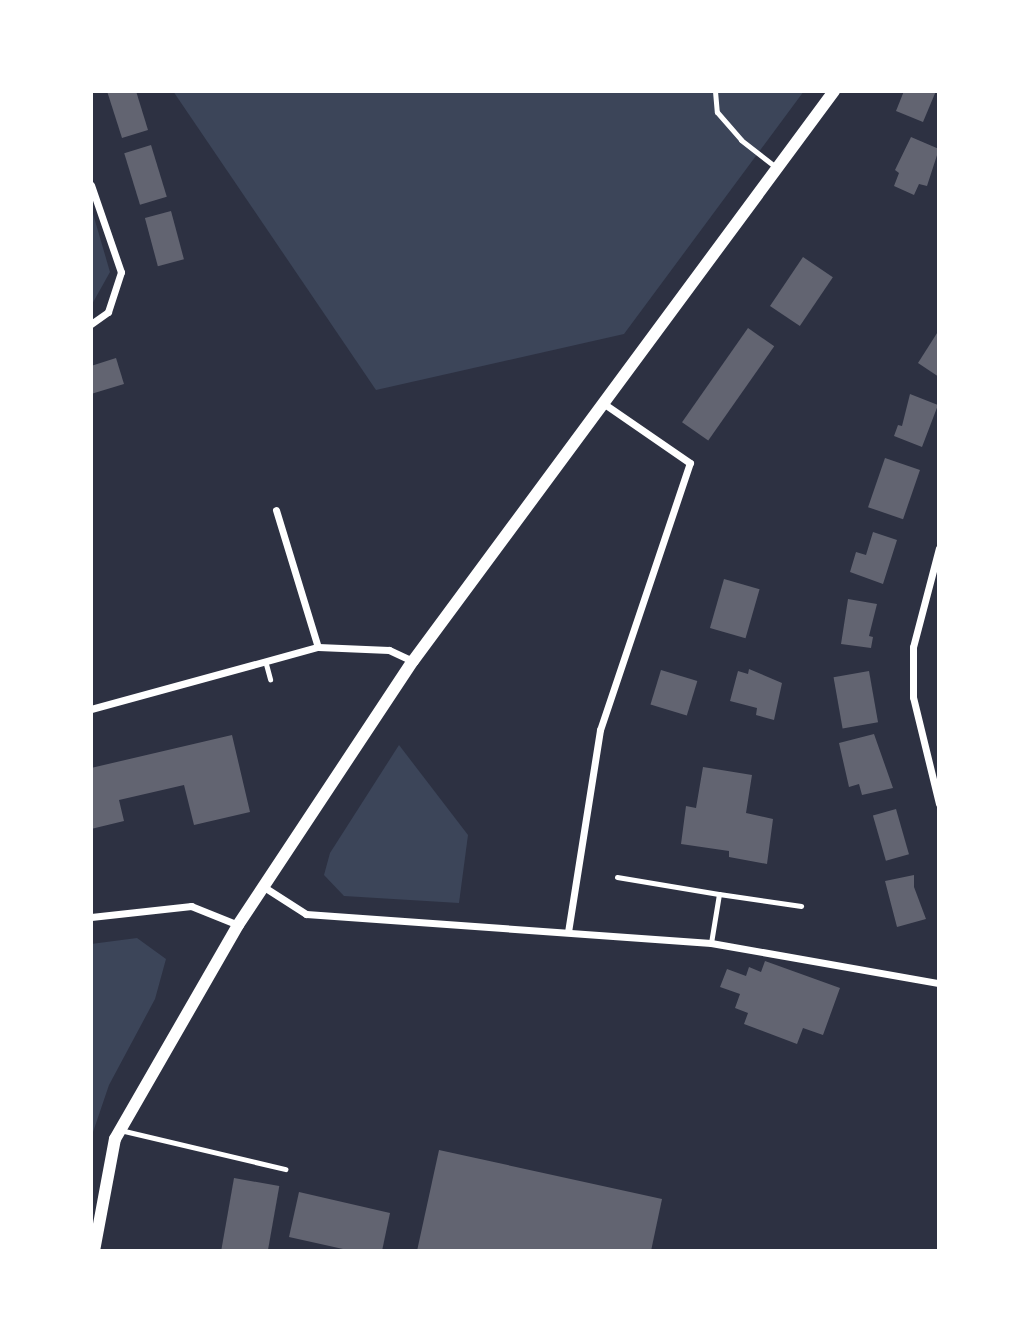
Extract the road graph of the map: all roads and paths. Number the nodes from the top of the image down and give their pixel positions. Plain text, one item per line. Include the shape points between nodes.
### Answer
1 (715, 91) edge
2 (834, 91) edge
3 (777, 168) junction
4 (91, 185) edge
5 (91, 324) edge
6 (603, 403) junction
7 (276, 510) dead end
8 (939, 548) edge
9 (318, 647) junction
10 (413, 661) junction
11 (266, 664) junction
12 (270, 679) dead end
13 (91, 709) edge
14 (937, 783) edge
15 (939, 804) edge
16 (617, 877) dead end
17 (264, 887) junction
18 (719, 894) junction
19 (801, 906) dead end
20 (91, 917) edge
21 (238, 925) junction
22 (568, 932) junction
23 (711, 943) junction
24 (939, 983) edge
25 (120, 1130) junction
26 (285, 1169) dead end
27 (94, 1221) edge
28 (94, 1251) edge

1 - 3 lane via 717,112 741,140
2 - 3 street
3 - 6 street
4 - 5 street via 121,272 108,312
6 - 10 street
6 - 22 street via 690,463 600,730
7 - 9 street
8 - 14 street via 913,647 913,697
9 - 10 street via 389,650
9 - 11 street
10 - 17 street
11 - 12 lane
11 - 13 street
14 - 15 street
16 - 18 lane
17 - 21 street
17 - 22 street via 306,914
18 - 19 lane
18 - 23 lane
20 - 21 street via 191,906
21 - 25 street
22 - 23 street
23 - 24 street
25 - 26 lane
25 - 27 street
27 - 28 street

